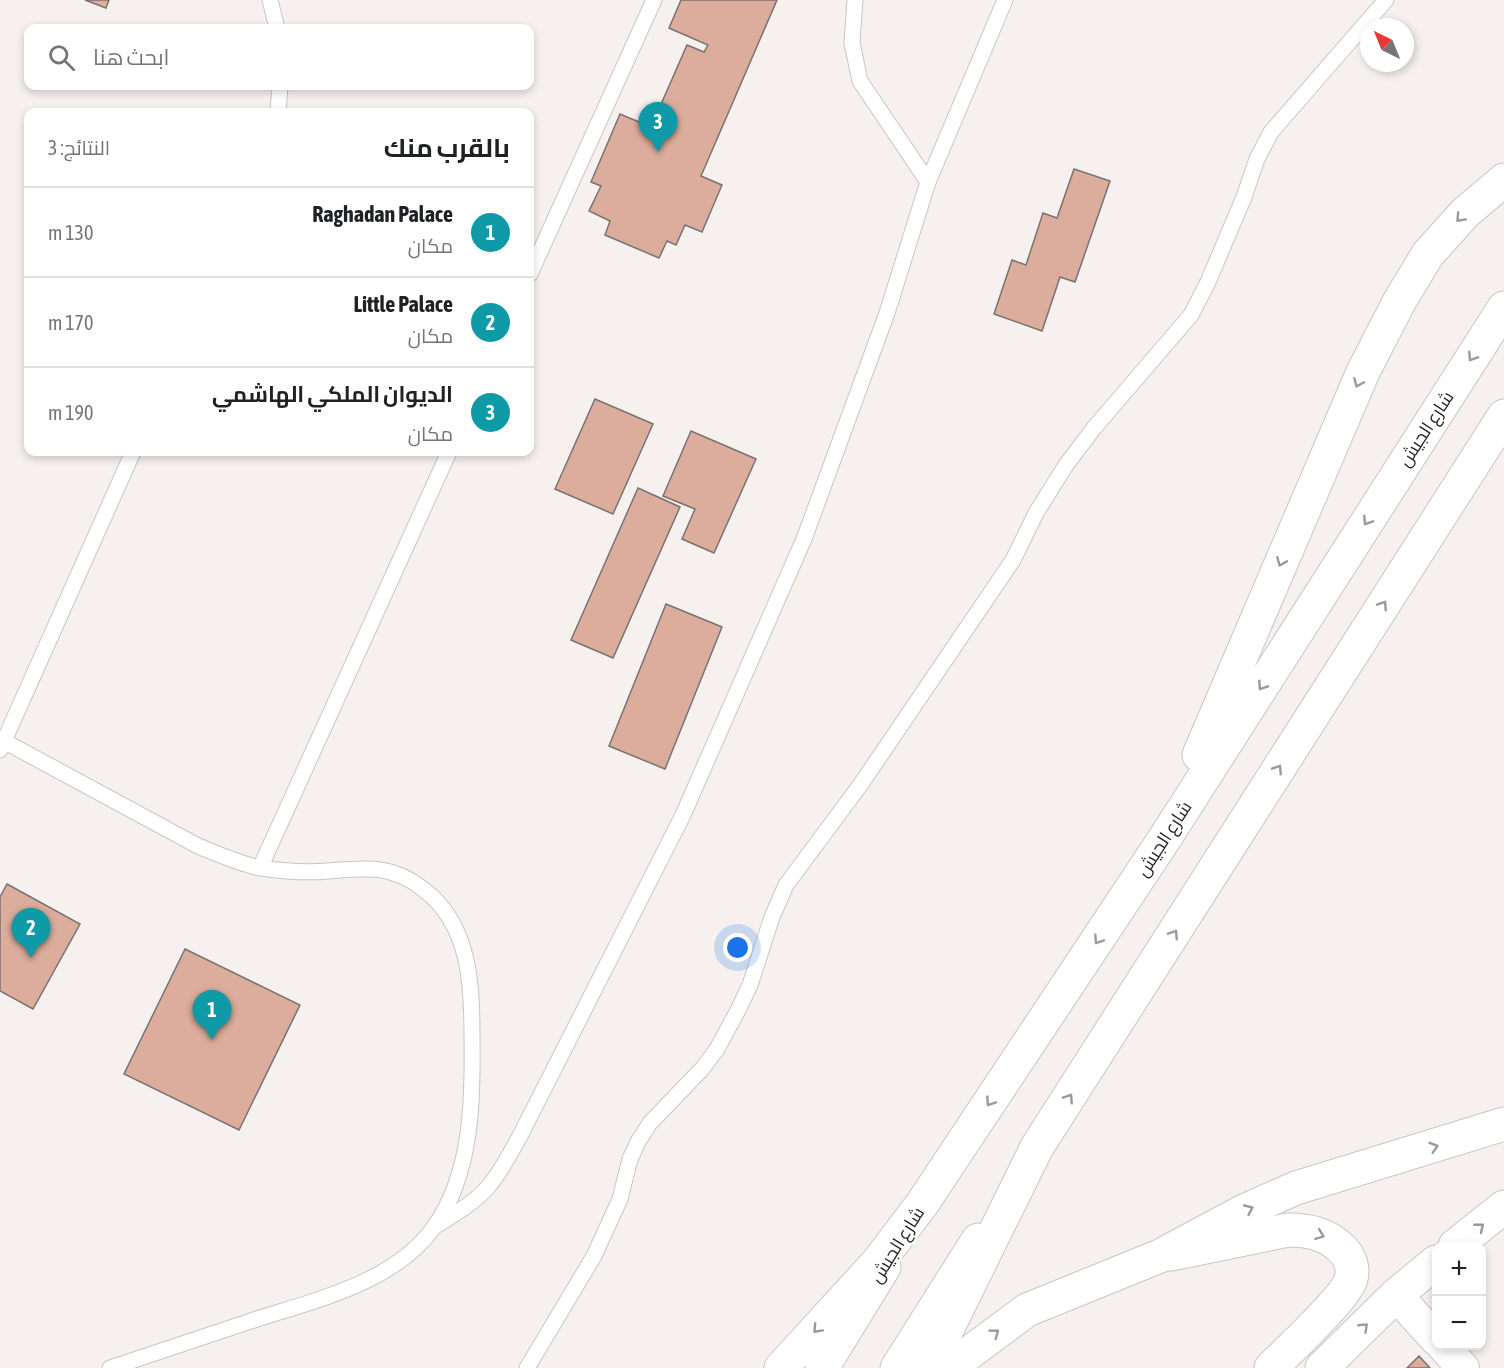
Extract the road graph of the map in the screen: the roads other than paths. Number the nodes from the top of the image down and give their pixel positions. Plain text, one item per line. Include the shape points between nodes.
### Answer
1 (270, 0) edge
2 (654, 0) edge
3 (855, 0) edge
4 (1005, 0) edge
5 (1386, 0) edge
6 (276, 24) edge
7 (280, 90) edge
8 (278, 108) edge
9 (1504, 180) edge
10 (928, 182) junction
11 (534, 265) edge
12 (1504, 308) edge
13 (1504, 416) edge
14 (131, 456) edge
15 (447, 456) edge
16 (1, 744) edge
17 (1165, 838) junction
18 (260, 868) junction
19 (1504, 1124) edge
20 (1037, 1147) junction
21 (922, 1204) junction
22 (1504, 1207) edge
23 (434, 1227) junction
24 (1460, 1242) edge
25 (1160, 1256) junction
26 (1432, 1266) edge
27 (1396, 1295) junction
28 (1432, 1334) edge
29 (1447, 1350) edge
30 (110, 1368) edge
31 (527, 1368) edge
32 (781, 1368) edge
33 (822, 1368) edge
34 (897, 1368) edge
35 (928, 1368) edge
36 (948, 1368) edge
37 (1271, 1368) edge
38 (1322, 1368) edge
39 (1463, 1368) edge

1 - 6 lane
2 - 11 lane
3 - 10 lane via 852,43 860,81
4 - 10 lane
5 - 31 lane via 1271,132 1209,282 1191,315 1066,465 1013,560 861,784 786,885 737,1012 702,1069 650,1123 639,1140 599,1247
7 - 8 lane
9 -> 17 main road via 1465,213 1428,254 1399,302 1363,372
10 - 23 lane via 886,313 804,539 683,815 501,1169 471,1203
12 -> 17 main road, شارع الجيش
20 -> 13 main road
14 - 16 lane
15 - 18 lane
16 - 18 lane via 198,846
17 -> 21 main road, شارع الجيش
18 - 23 lane via 388,870 423,888 445,911 459,935 472,996 470,1118 457,1182
25 -> 19 main road via 1296,1188
20 - 34 main road
20 - 35 main road
21 -> 32 main road via 878,1262
21 - 33 main road, شارع الجيش
24 -> 22 main road
23 - 30 lane via 396,1264 347,1288
36 -> 25 main road via 1027,1310
25 -> 37 main road via 1288,1230 1323,1235 1341,1247 1352,1264 1351,1280 1342,1295
26 - 27 main road
27 - 28 street
38 -> 27 main road
29 - 39 street

